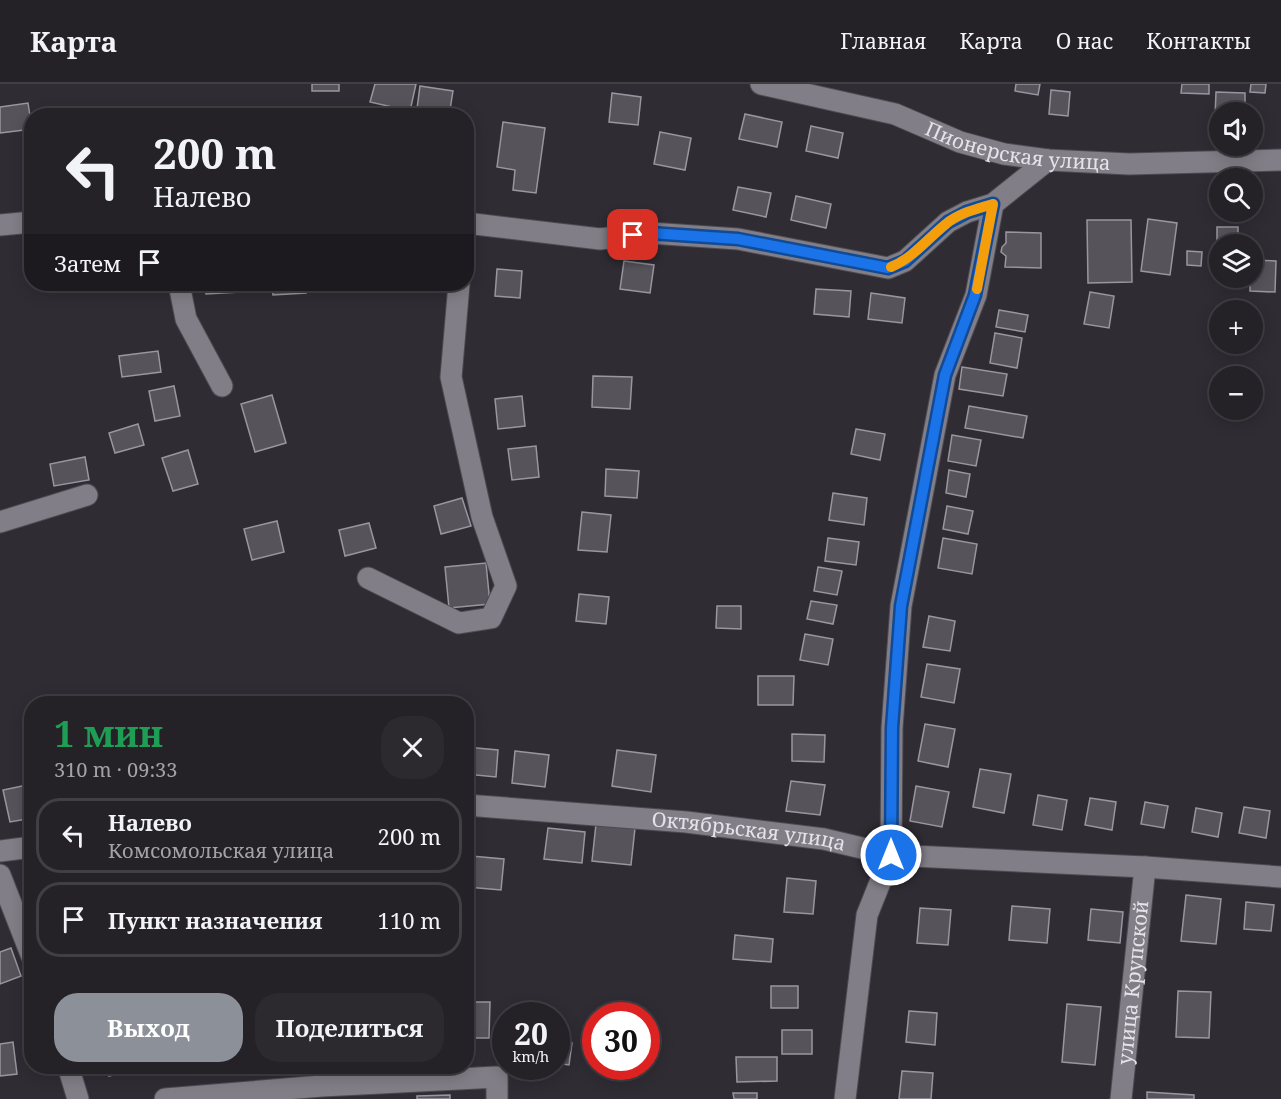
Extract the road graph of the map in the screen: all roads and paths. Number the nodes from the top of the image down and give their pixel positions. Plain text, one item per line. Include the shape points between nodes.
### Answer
1 (761, 84) edge
2 (826, 91) edge
3 (1048, 160) junction
4 (1281, 160) edge
5 (993, 204) junction
6 (24, 223) edge
7 (474, 224) edge
8 (0, 225) edge
9 (180, 291) edge
10 (458, 291) edge
11 (222, 386) dead end
12 (87, 495) dead end
13 (0, 522) edge
14 (368, 578) dead end
15 (474, 806) edge
16 (24, 848) edge
17 (0, 851) edge
18 (891, 855) junction
19 (1144, 867) junction
20 (0, 875) edge
21 (1281, 877) edge
22 (24, 936) edge
23 (70, 1074) edge
24 (323, 1092) edge
25 (78, 1099) edge
26 (165, 1099) edge
27 (497, 1099) edge
28 (845, 1099) edge
29 (1120, 1099) edge

1 - 2 street, Пионерская улица
2 - 3 street, Пионерская улица via 895,114 960,142
3 - 4 street, Пионерская улица via 1129,164
3 - 5 street
5 - 7 street via 948,222 905,261 888,268 738,239 650,233 600,239
5 - 18 street via 975,295 945,375 901,606 892,728
6 - 8 street
9 - 11 street via 186,319
10 - 14 street via 451,377 482,517 506,586 491,618 459,623
12 - 13 street
15 - 18 street, Октябрьская улица via 686,822 824,839
16 - 17 street
18 - 19 street, Октябрьская улица
18 - 28 street via 867,915
19 - 21 street, Октябрьская улица
19 - 29 street, улица Крупской
20 - 22 street
23 - 25 street
24 - 26 street
24 - 27 street via 496,1077

